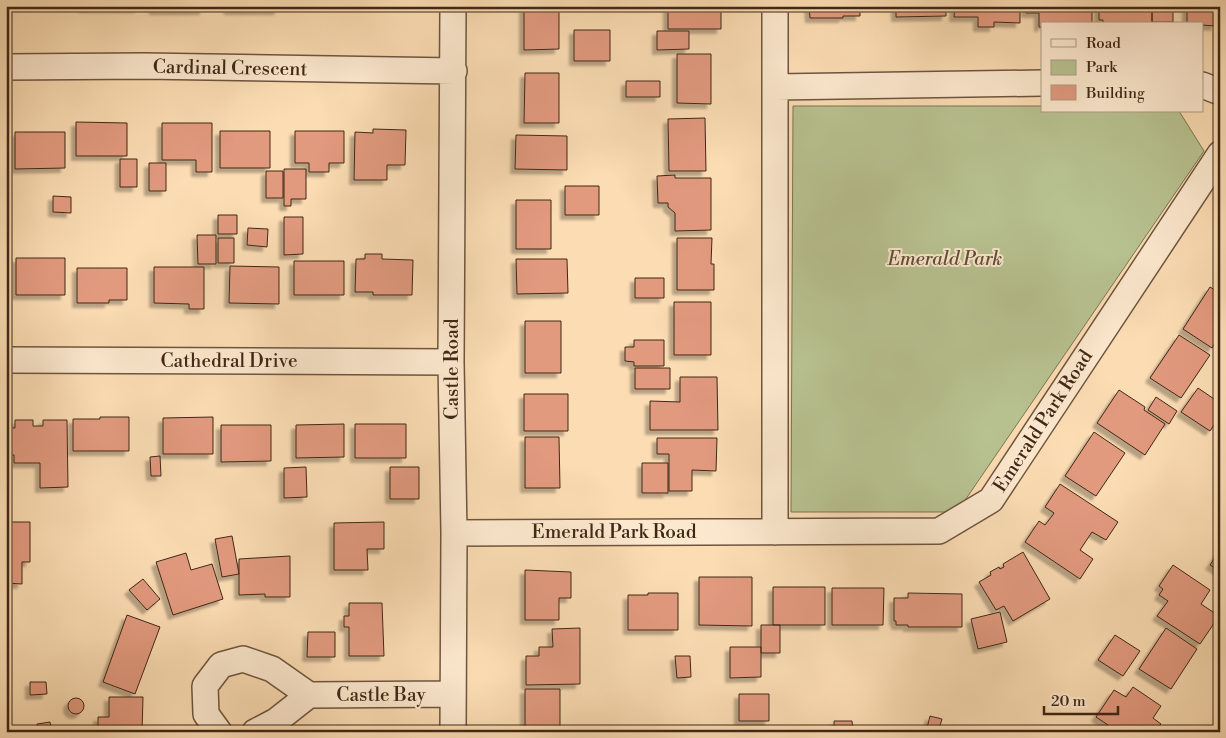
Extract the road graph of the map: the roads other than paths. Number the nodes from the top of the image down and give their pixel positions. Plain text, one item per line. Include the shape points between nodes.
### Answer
1 (453, 6) edge
2 (775, 6) edge
3 (6, 67) edge
4 (454, 70) junction
5 (1041, 83) edge
6 (1204, 86) edge
7 (776, 87) junction
8 (1220, 92) edge
9 (1220, 154) edge
10 (6, 360) edge
11 (451, 362) junction
12 (454, 532) junction
13 (775, 532) junction
14 (453, 694) junction
15 (309, 695) junction
16 (219, 732) edge
17 (255, 732) edge
18 (453, 732) edge

1 - 4 street, Castle Road
2 - 7 street
3 - 4 street, Cardinal Crescent
4 - 11 street, Castle Road
5 - 7 street
6 - 8 street
7 - 13 street
9 - 13 street, Emerald Park Road via 991,500 939,531
10 - 11 street, Cathedral Drive
11 - 12 street, Castle Road
12 - 13 street, Emerald Park Road
12 - 14 street, Castle Road
14 - 15 street, Castle Bay
14 - 18 street, Castle Road
15 - 16 street, Castle Bay via 272,669 243,659 221,665 205,686 206,714
15 - 17 street, Castle Bay via 276,721

